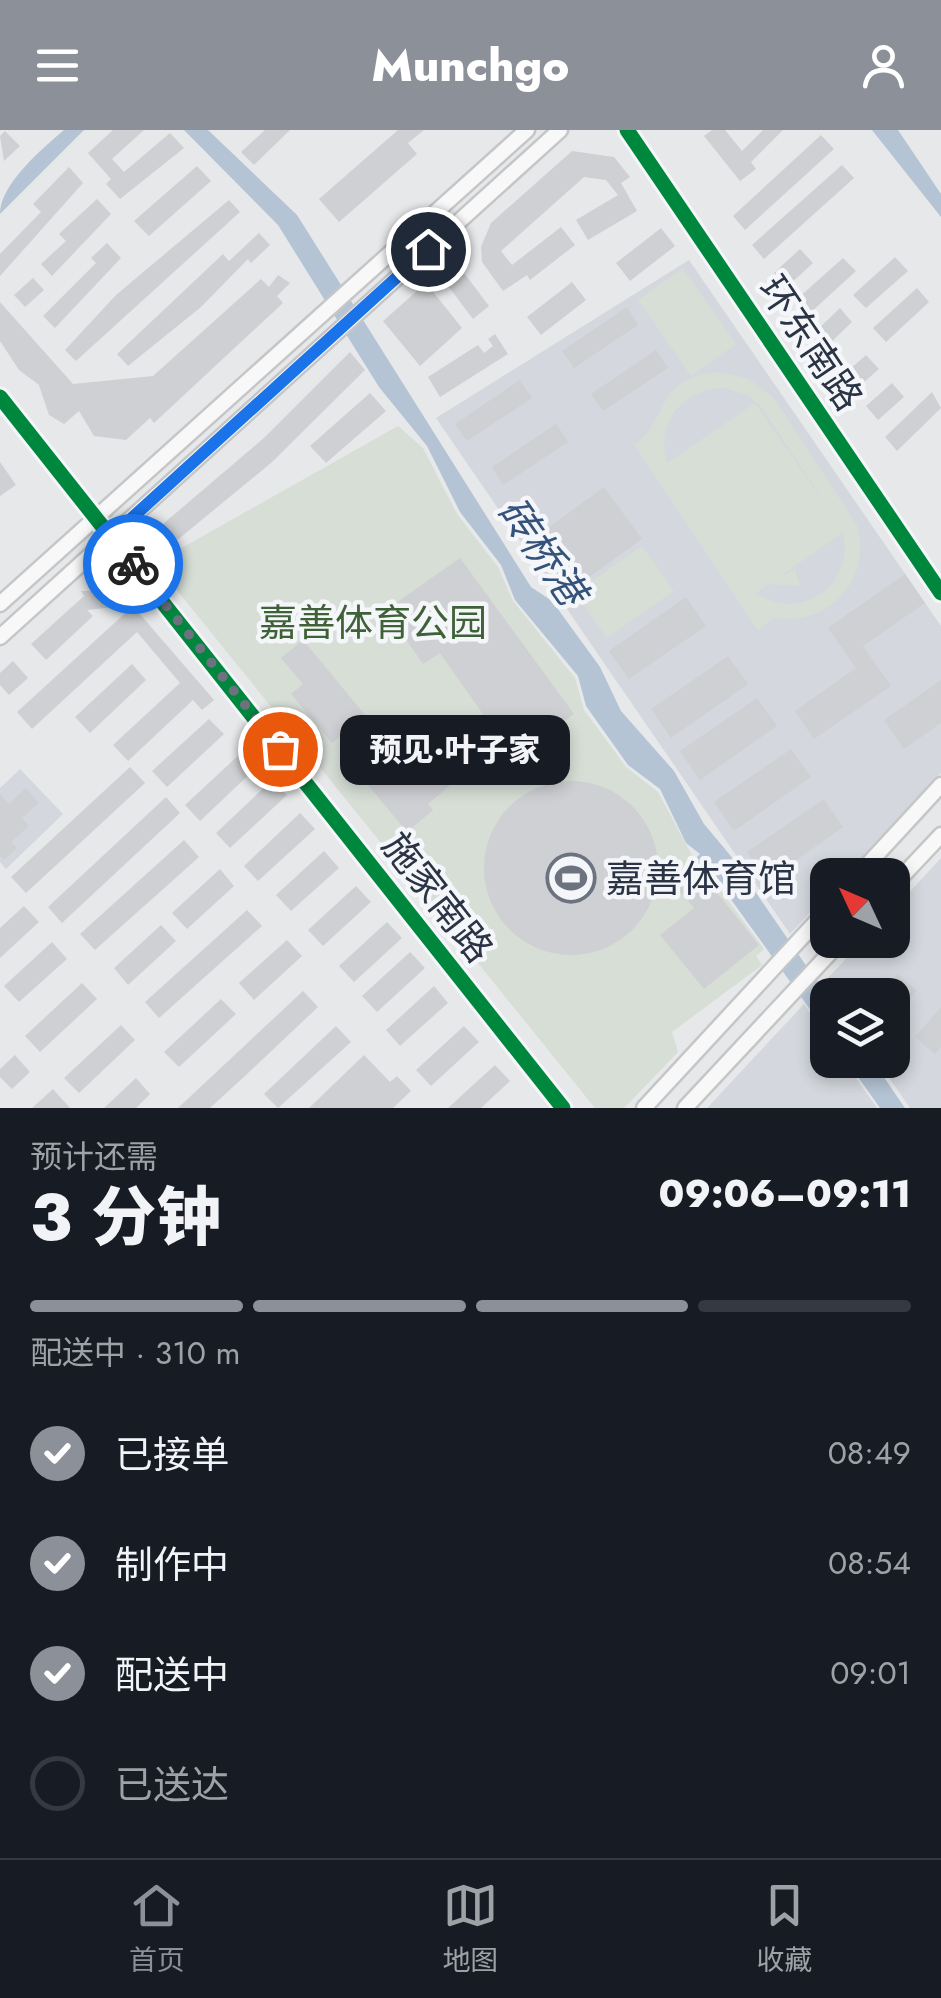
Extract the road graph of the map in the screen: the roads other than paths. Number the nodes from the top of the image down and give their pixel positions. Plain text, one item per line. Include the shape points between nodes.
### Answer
1 (527, 130) edge
2 (560, 130) edge
3 (627, 130) edge
4 (0, 396) edge
5 (98, 518) junction
6 (112, 536) junction
7 (941, 593) edge
8 (0, 604) edge
9 (0, 637) edge
10 (941, 785) edge
11 (941, 835) edge
12 (874, 858) edge
13 (910, 867) edge
14 (810, 928) edge
15 (825, 958) edge
16 (563, 1108) edge
17 (644, 1108) edge
18 (685, 1108) edge

1 - 5 main road
2 - 6 main road
3 - 7 main road, 环东南路
4 - 5 street, 施家南路
5 - 6 street, 施家南路
5 - 8 main road
6 - 9 main road
6 - 16 street, 施家南路
10 - 12 main road
11 - 13 main road
14 - 17 main road
15 - 18 main road

